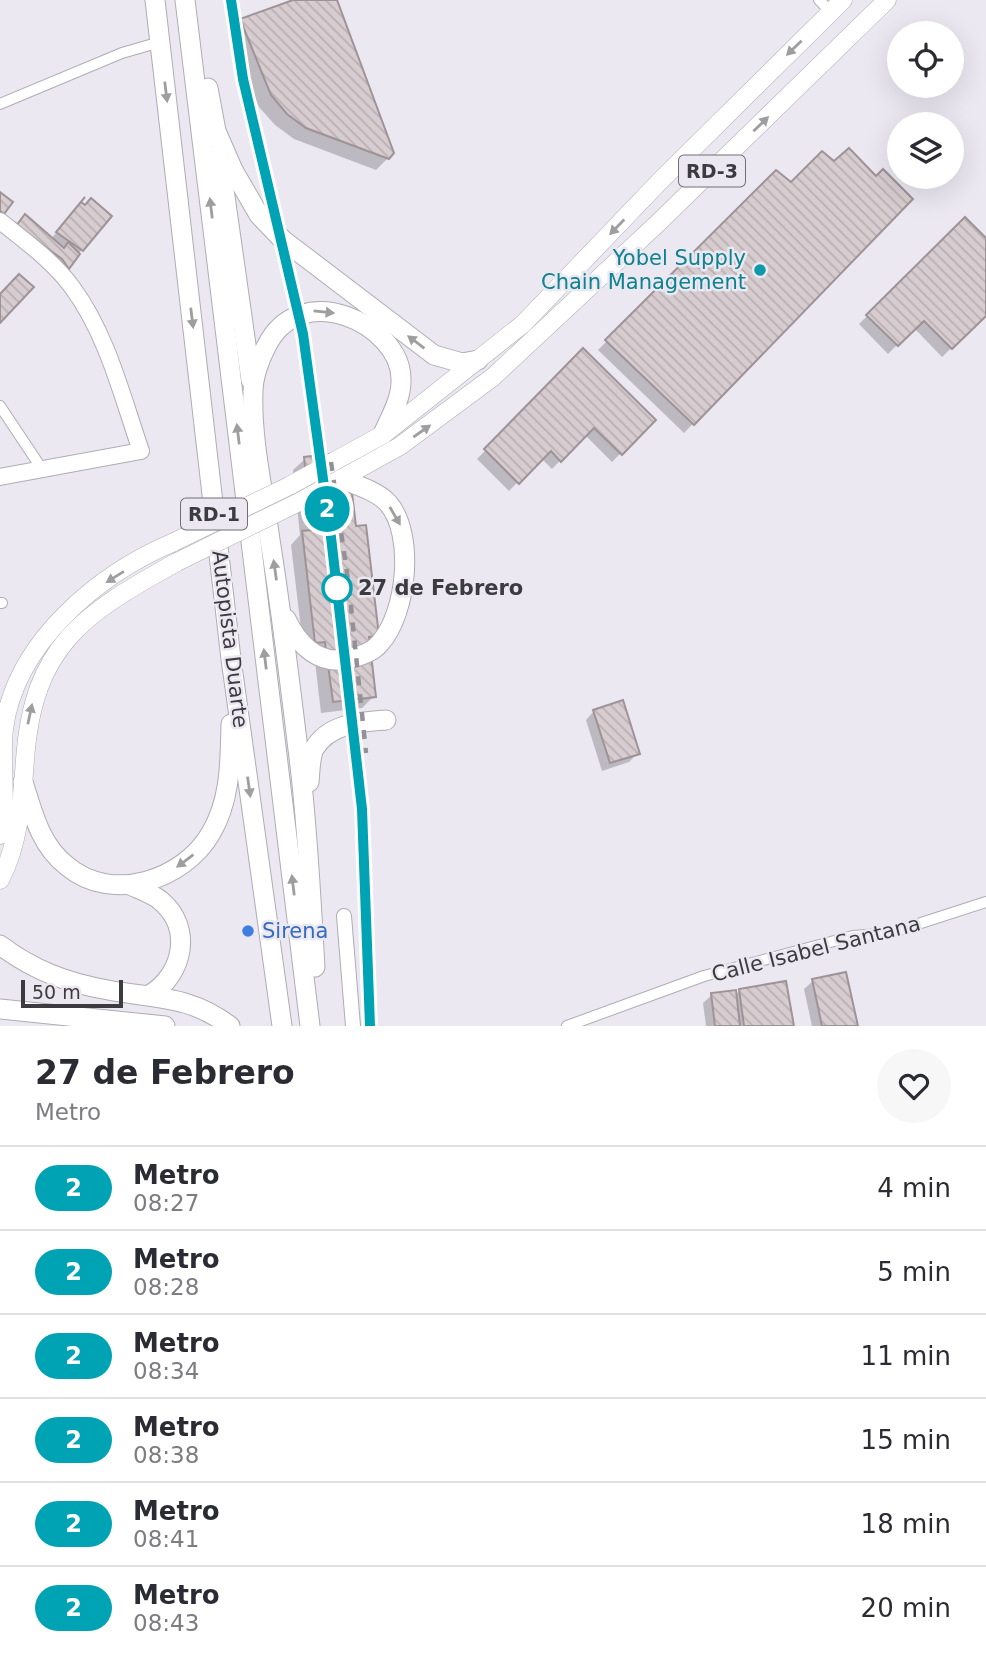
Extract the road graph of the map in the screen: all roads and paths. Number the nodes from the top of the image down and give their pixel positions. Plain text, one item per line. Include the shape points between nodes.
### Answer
1 (155, 0) edge
2 (186, 0) edge
3 (887, 0) edge
4 (831, 4) edge
5 (189, 29) junction
6 (160, 42) junction
7 (0, 104) edge
8 (216, 131) junction
9 (638, 205) junction
10 (0, 221) edge
11 (658, 223) junction
12 (478, 360) junction
13 (253, 392) junction
14 (0, 406) edge
15 (383, 434) junction
16 (42, 469) junction
17 (0, 477) edge
18 (341, 479) junction
19 (314, 483) junction
20 (280, 605) junction
21 (231, 660) junction
22 (386, 720) dead end
23 (23, 782) junction
24 (305, 808) junction
25 (0, 835) edge
26 (0, 880) edge
27 (131, 886) junction
28 (986, 902) edge
29 (344, 916) dead end
30 (0, 945) edge
31 (152, 995) junction
32 (0, 1009) edge
33 (165, 1026) edge
34 (230, 1026) edge
35 (282, 1026) edge
36 (312, 1026) edge
37 (353, 1026) edge
38 (567, 1026) edge

1 - 6 highway, Autopista Duarte / RD-1
2 - 5 highway, Autopista Duarte / RD-1
11 -> 3 main road, RD-3
4 -> 9 main road, RD-3
5 - 8 highway via 208,85
36 -> 5 highway, Autopista Duarte / RD-1
6 - 7 street
6 -> 21 highway, Autopista Duarte / RD-1
12 -> 8 highway via 462,363 434,355 283,240 259,215
8 - 13 highway
9 - 11 main road
9 -> 12 main road, RD-3 via 523,324
10 - 16 main road via 72,286 95,325 141,451
18 -> 11 main road, RD-3 via 400,446 493,377
12 - 15 main road, RD-3
13 -> 15 highway via 267,344 290,317 306,310 348,317 388,345 399,365 401,388
20 -> 13 highway
14 - 16 street
15 - 19 main road, RD-3
16 - 17 main road
18 - 19 main road, RD-3
18 -> 20 highway via 386,501 404,533 406,560 389,631 366,654 331,661 303,646
23 -> 19 main road, RD-3, bridge via 30,709 48,666 94,611 120,592 299,502
19 -> 25 main road, RD-3, bridge via 289,486 174,542 83,598 57,622 31,656 12,695 4,730 6,793
20 - 24 highway
21 -> 27 highway via 230,772 220,814 185,863
21 -> 35 highway, Autopista Duarte / RD-1
22 - 24 highway via 352,723 335,730 314,749
23 - 26 main road via 17,830
23 - 27 highway via 38,830 68,868 114,885
24 - 36 highway via 315,975
27 - 31 highway via 160,900 180,933 176,970
28 - 38 street, Calle Isabel Santana via 890,933 853,936 704,976
29 - 37 street
30 - 31 highway via 51,975 111,991
31 - 34 highway via 209,1010
32 - 33 highway

